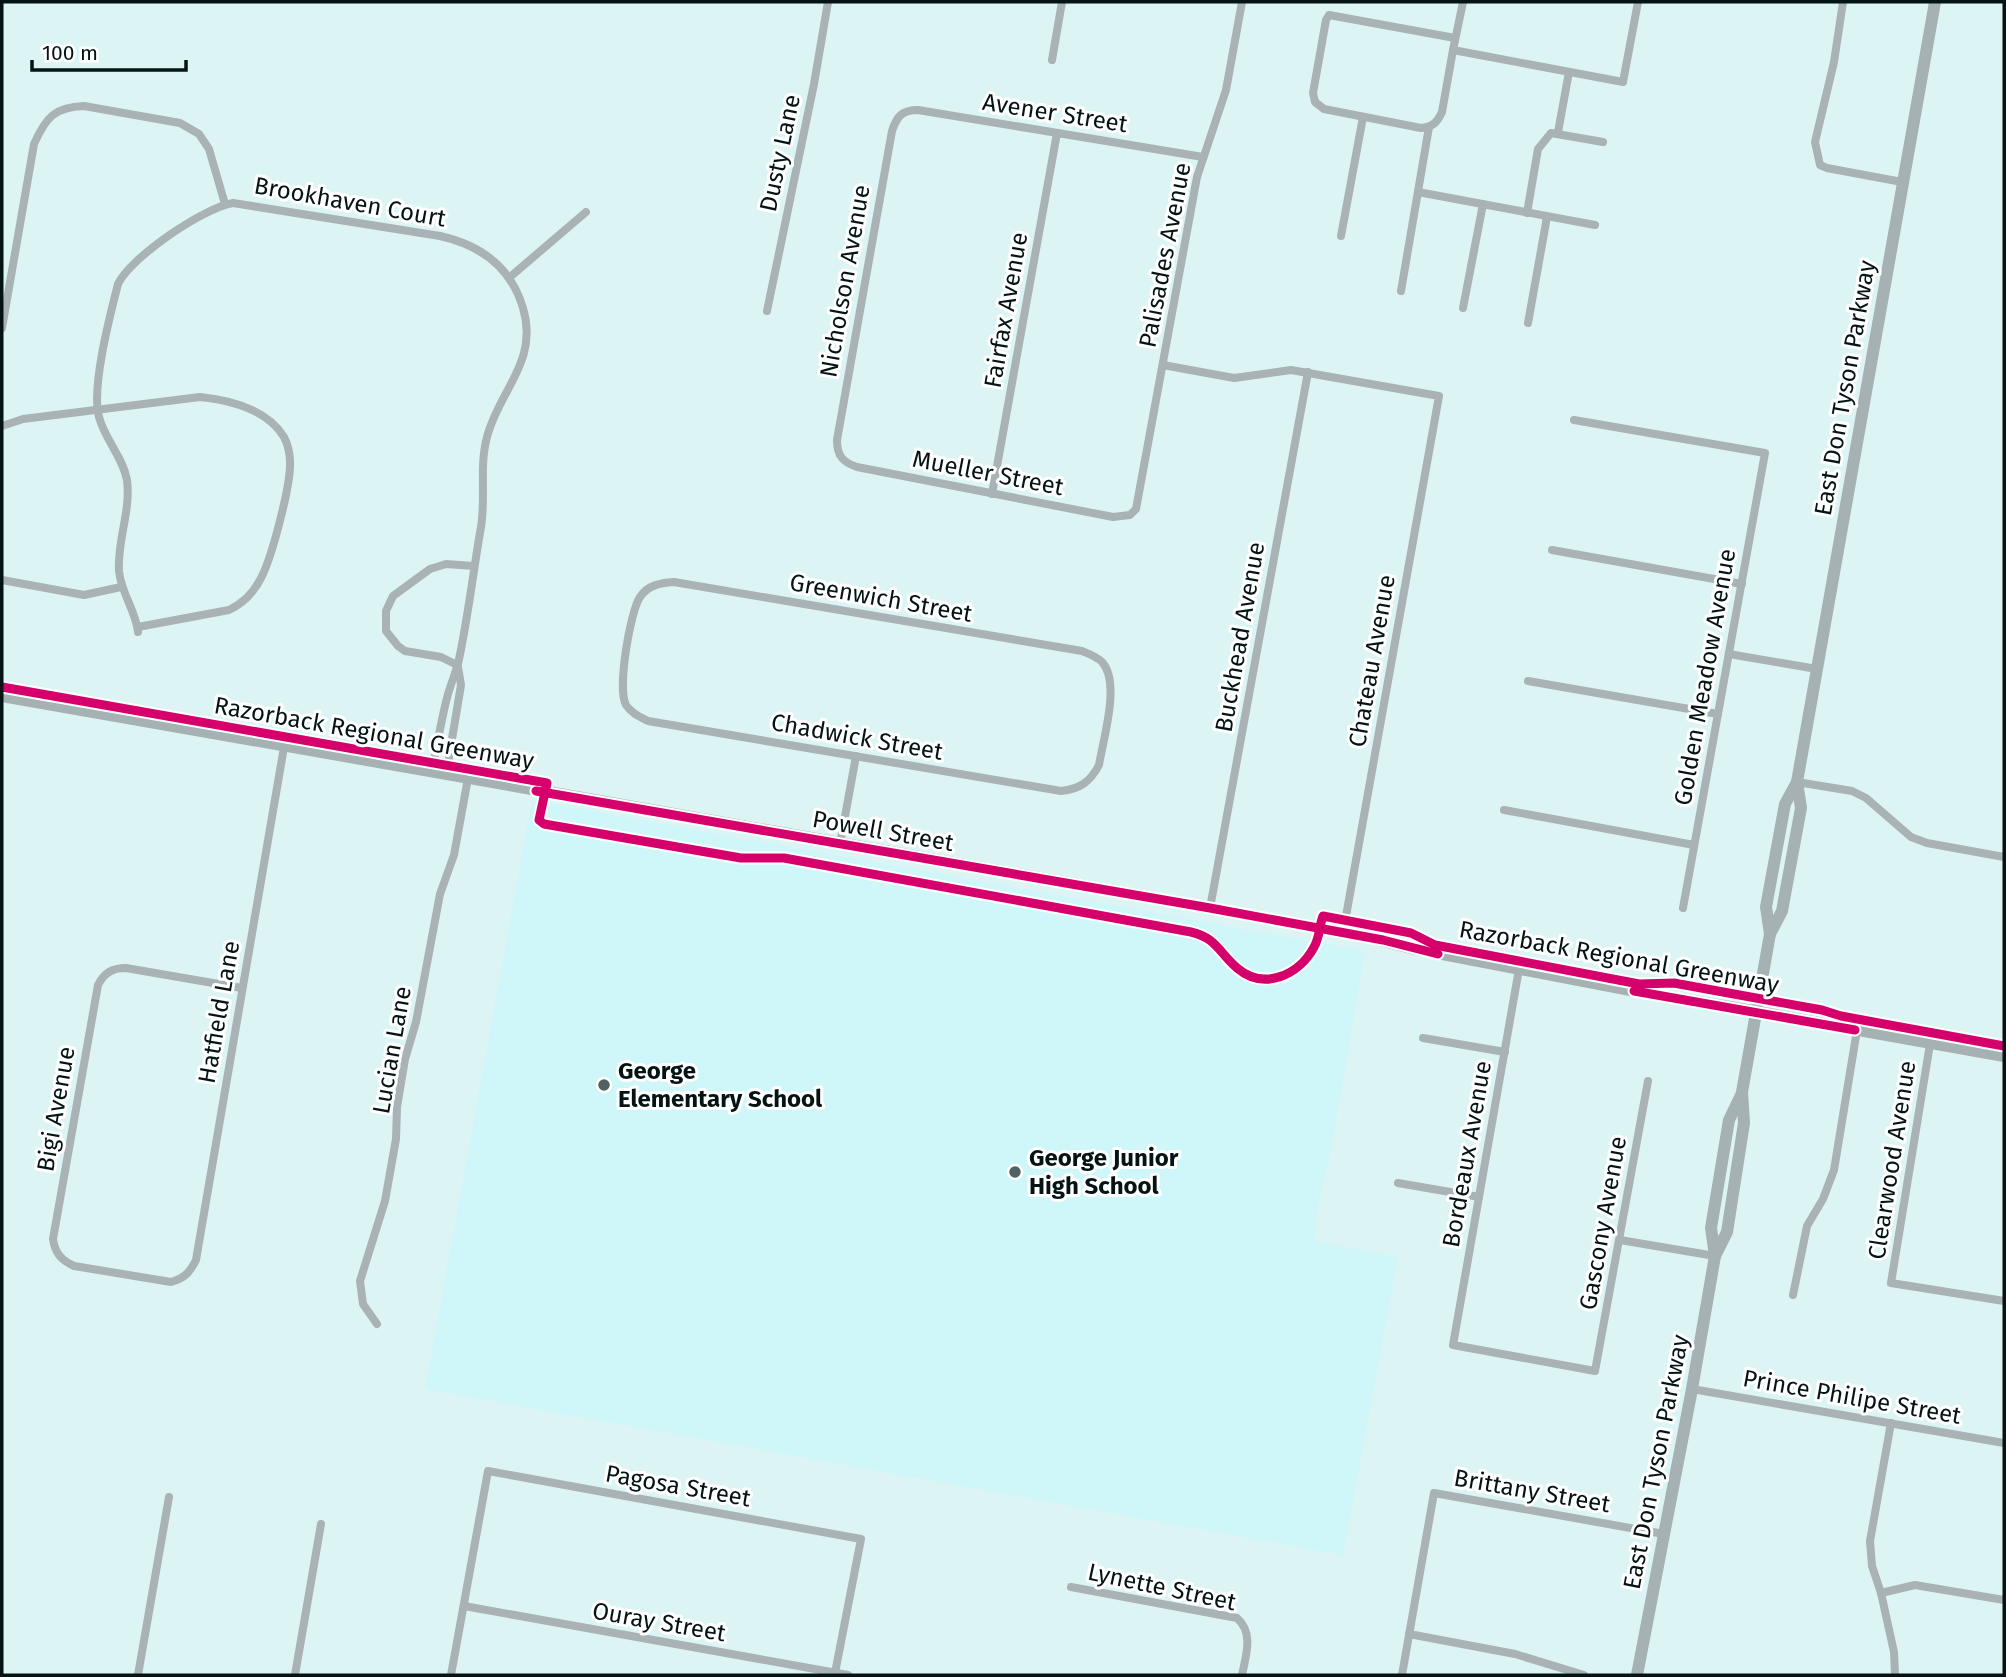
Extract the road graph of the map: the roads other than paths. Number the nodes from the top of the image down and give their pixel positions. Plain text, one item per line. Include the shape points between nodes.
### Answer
1 (828, 2) edge
2 (1062, 2) edge
3 (1242, 2) edge
4 (1463, 2) edge
5 (1638, 2) edge
6 (1843, 2) edge
7 (1936, 2) edge
8 (1455, 38) junction
9 (1453, 50) junction
10 (1052, 60) dead end
11 (1569, 72) junction
12 (901, 114) joint
13 (1363, 117) junction
14 (1429, 127) junction
15 (1558, 132) junction
16 (1057, 133) junction
17 (1604, 142) dead end
18 (1203, 157) junction
19 (1902, 182) junction
20 (1418, 192) junction
21 (225, 204) junction
22 (1483, 204) junction
23 (586, 212) dead end
24 (1527, 213) junction
25 (1548, 217) junction
26 (1595, 225) dead end
27 (1341, 236) dead end
28 (510, 277) junction
29 (1401, 290) dead end
30 (1463, 308) dead end
31 (767, 311) dead end
32 (1528, 323) dead end
33 (2, 328) edge
34 (1163, 365) junction
35 (1308, 372) junction
36 (97, 409) junction
37 (1574, 420) dead end
38 (3, 423) edge
39 (840, 458) joint
40 (992, 494) junction
41 (1130, 515) joint
42 (1552, 550) dead end
43 (474, 566) junction
44 (2, 580) edge
45 (1741, 584) junction
46 (121, 587) junction
47 (1729, 654) junction
48 (457, 664) junction
49 (1817, 669) junction
50 (1528, 681) dead end
51 (2, 696) edge
52 (626, 706) joint
53 (1718, 714) junction
54 (284, 747) junction
55 (856, 756) junction
56 (432, 772) junction
57 (446, 775) junction
58 (468, 778) junction
59 (1797, 782) junction
60 (1084, 784) joint
61 (1504, 810) dead end
62 (840, 844) junction
63 (1694, 845) junction
64 (2004, 858) edge
65 (1210, 908) junction
66 (1683, 908) dead end
67 (1343, 933) junction
68 (1519, 969) junction
69 (242, 988) junction
70 (1756, 1012) junction
71 (1857, 1030) junction
72 (1423, 1038) dead end
73 (1930, 1044) junction
74 (1505, 1052) junction
75 (2004, 1056) edge
76 (1648, 1081) dead end
77 (1398, 1183) dead end
78 (1479, 1197) junction
79 (1620, 1240) junction
80 (1715, 1256) junction
81 (183, 1279) joint
82 (1793, 1294) dead end
83 (2004, 1301) edge
84 (377, 1324) dead end
85 (1595, 1371) joint
86 (1692, 1389) junction
87 (1891, 1423) junction
88 (2004, 1443) edge
89 (169, 1497) dead end
90 (321, 1524) dead end
91 (1664, 1534) junction
92 (1071, 1587) dead end
93 (1881, 1593) junction
94 (2004, 1600) edge
95 (464, 1606) junction
96 (1409, 1634) junction
97 (835, 1673) junction
98 (138, 1675) edge
99 (295, 1675) edge
100 (451, 1675) edge
101 (848, 1675) edge
102 (1242, 1675) edge
103 (1402, 1675) edge
104 (1584, 1675) edge
105 (1637, 1675) edge
106 (1895, 1675) edge

1 - 31 street, Dusty Lane
2 - 10 street
3 - 18 street, Palisades Avenue via 1226,90
4 - 8 street
5 - 11 street via 1623,82
6 - 19 street via 1816,155 1819,164 1827,167
7 - 19 street, East Don Tyson Parkway
8 - 9 street
8 - 13 street via 1327,16 1312,93 1315,102 1324,109
9 - 11 street
9 - 14 street via 1442,113
11 - 15 street
12 - 16 street, Avener Street via 918,110
12 - 39 street, Nicholson Avenue via 892,131 839,426
13 - 14 street
13 - 27 street
14 - 20 street
15 - 17 street
15 - 24 street via 1551,132 1538,149
16 - 18 street, Avener Street
16 - 40 street, Fairfax Avenue
18 - 34 street, Palisades Avenue
19 - 49 street, East Don Tyson Parkway
20 - 22 street
20 - 29 street
21 - 28 street, Brookhaven Court via 460,241 488,255
21 - 33 street via 209,149 198,134 180,123 85,106 69,106 52,114 34,144
21 - 36 street, Brookhaven Court via 202,214 122,275 97,386
22 - 24 street
22 - 30 street
23 - 28 street
24 - 25 street
25 - 26 street
25 - 32 street
28 - 43 street, Brookhaven Court via 524,309 526,346 517,377 487,437
34 - 35 street via 1234,378
34 - 41 street, Palisades Avenue via 1139,501
35 - 65 street, Buckhead Avenue
35 - 67 street, Chateau Avenue via 1439,396
36 - 38 street
36 - 46 street, Brookhaven Court via 127,480 128,509 119,555
36 - 46 street, Brookhaven Court via 190,397 215,399 267,418 289,448 290,474 268,561 239,606 138,630
37 - 45 street, Golden Meadow Avenue via 1765,453
39 - 40 street, Mueller Street via 857,467
40 - 41 street, Mueller Street via 1113,517
42 - 45 street
43 - 48 street, Brookhaven Court
43 - 48 street via 446,564 429,569 393,596 386,611 386,631 398,646
44 - 46 street via 83,595
45 - 47 street, Golden Meadow Avenue
47 - 49 street
47 - 53 street, Golden Meadow Avenue
48 - 56 street, Brookhaven Court
48 - 57 street, Brookhaven Court via 461,685
49 - 59 street, East Don Tyson Parkway
50 - 53 street
51 - 54 street, Powell Street
52 - 55 street, Chadwick Street via 648,721
52 - 60 street, Greenwich Street via 623,680 640,598 650,587 674,582 701,586 1095,656 1110,676 1111,691 1099,765
53 - 63 street, Golden Meadow Avenue
54 - 56 street, Powell Street
54 - 69 street, Hatfield Lane
55 - 60 street, Chadwick Street via 1061,790
55 - 62 street
56 - 57 street, Powell Street
57 - 58 street, Powell Street
58 - 62 street, Powell Street
58 - 84 street, Lucian Lane via 405,1059 385,1201 360,1282 363,1304
59 - 64 street via 1852,791 1911,837 1927,843
59 - 70 street, East Don Tyson Parkway via 1801,807 1785,898 1770,934
61 - 63 street
62 - 65 street, Powell Street
63 - 66 street, Golden Meadow Avenue
65 - 67 street, Powell Street
67 - 68 street, Powell Street
68 - 70 street, Powell Street
68 - 74 street, Bordeaux Avenue
69 - 81 street, Hatfield Lane via 196,1260
69 - 81 street, Bigi Avenue via 126,968 108,971 98,985 53,1239 58,1256 74,1266 171,1282
70 - 71 street, Powell Street
70 - 80 street, East Don Tyson Parkway via 1727,1232
71 - 73 street, Powell Street
71 - 82 street via 1833,1170 1807,1226
72 - 74 street
73 - 75 street, Powell Street
73 - 83 street, Clearwood Avenue via 1891,1283
74 - 78 street, Bordeaux Avenue
76 - 79 street, Gascony Avenue
77 - 78 street
78 - 85 street, Bordeaux Avenue via 1453,1345
79 - 80 street
79 - 85 street, Gascony Avenue
80 - 86 street, East Don Tyson Parkway
86 - 87 street, Prince Philipe Street
86 - 91 street, East Don Tyson Parkway
87 - 88 street, Prince Philipe Street
87 - 93 street via 1870,1541
89 - 98 street
90 - 99 street
91 - 96 street, Brittany Street via 1434,1493
91 - 105 street, East Don Tyson Parkway
92 - 102 street, Lynette Street via 1237,1618 1245,1625 1247,1645
93 - 94 street via 1915,1585
93 - 106 street
95 - 97 street, Ouray Street
95 - 97 street, Pagosa Street via 488,1471 861,1539
95 - 100 street
96 - 103 street
96 - 104 street via 1515,1654
97 - 101 street, Ouray Street

